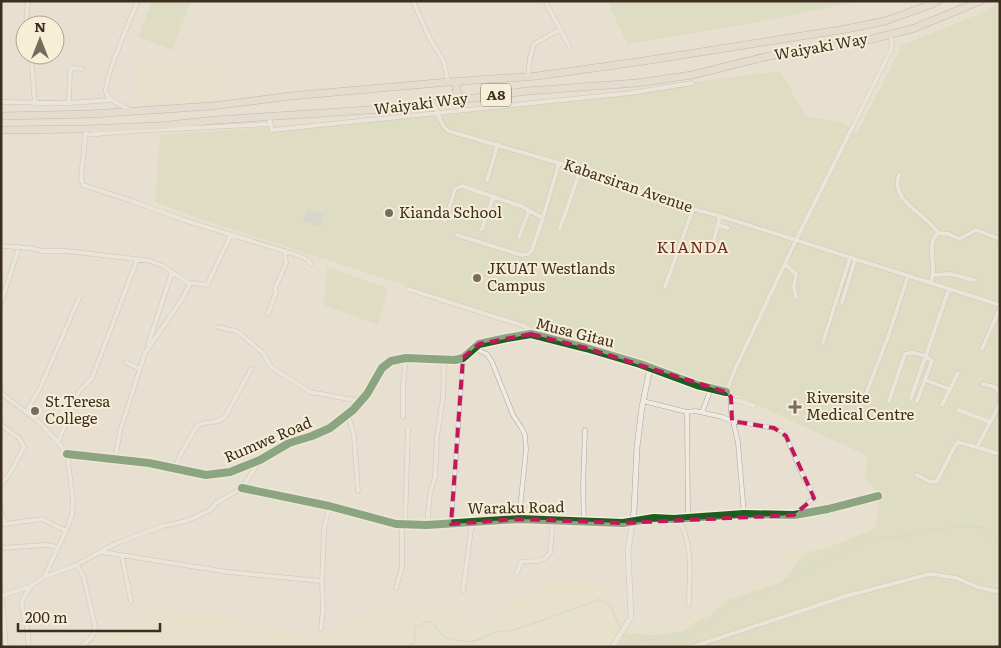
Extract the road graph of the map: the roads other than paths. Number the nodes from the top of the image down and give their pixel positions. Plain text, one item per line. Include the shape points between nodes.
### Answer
1 (28, 1) edge
2 (138, 1) edge
3 (413, 1) edge
4 (545, 1) edge
5 (938, 1) edge
6 (980, 1) edge
7 (27, 15) edge
8 (559, 30) junction
9 (891, 34) junction
10 (569, 46) dead end
11 (32, 65) edge
12 (82, 69) dead end
13 (530, 76) junction
14 (459, 81) junction
15 (448, 82) junction
16 (692, 83) dead end
17 (533, 90) junction
18 (463, 99) junction
19 (111, 100) junction
20 (1, 102) edge
21 (69, 103) junction
22 (434, 103) junction
23 (35, 104) junction
24 (132, 111) junction
25 (436, 112) junction
26 (1, 116) edge
27 (270, 121) junction
28 (1, 130) edge
29 (85, 132) junction
30 (498, 144) junction
31 (559, 163) junction
32 (580, 171) junction
33 (899, 175) dead end
34 (487, 180) dead end
35 (493, 198) junction
36 (693, 209) junction
37 (529, 211) junction
38 (720, 216) junction
39 (543, 218) junction
40 (445, 221) dead end
41 (718, 225) junction
42 (560, 228) dead end
43 (728, 228) dead end
44 (482, 229) dead end
45 (938, 233) junction
46 (231, 235) junction
47 (457, 235) dead end
48 (519, 237) dead end
49 (1000, 239) edge
50 (796, 240) junction
51 (1, 246) edge
52 (19, 247) junction
53 (712, 248) dead end
54 (285, 252) junction
55 (853, 259) junction
56 (137, 260) junction
57 (311, 264) dead end
58 (785, 264) junction
59 (172, 272) junction
60 (933, 275) junction
61 (908, 276) junction
62 (974, 280) dead end
63 (930, 283) junction
64 (190, 284) junction
65 (666, 287) dead end
66 (408, 289) dead end
67 (950, 289) junction
68 (80, 296) dead end
69 (796, 297) dead end
70 (842, 302) dead end
71 (1, 303) edge
72 (1000, 306) edge
73 (268, 314) dead end
74 (218, 327) dead end
75 (542, 336) junction
76 (824, 342) dead end
77 (473, 348) junction
78 (982, 348) dead end
79 (147, 349) junction
80 (926, 357) junction
81 (406, 358) junction
82 (463, 358) junction
83 (444, 360) junction
84 (126, 362) dead end
85 (650, 368) junction
86 (139, 369) junction
87 (251, 369) dead end
88 (958, 373) dead end
89 (925, 380) junction
90 (983, 384) dead end
91 (711, 389) junction
92 (950, 389) junction
93 (726, 392) junction
94 (1, 393) edge
95 (1000, 393) edge
96 (866, 394) dead end
97 (910, 398) dead end
98 (731, 400) junction
99 (360, 401) junction
100 (643, 401) junction
101 (888, 401) dead end
102 (917, 401) dead end
103 (1000, 404) edge
104 (942, 405) dead end
105 (754, 406) dead end
106 (958, 410) dead end
107 (26, 412) junction
108 (687, 412) junction
109 (702, 412) junction
110 (348, 415) junction
111 (403, 417) dead end
112 (733, 421) junction
113 (989, 423) junction
114 (1, 426) edge
115 (408, 429) dead end
116 (585, 430) dead end
117 (58, 442) junction
118 (977, 447) junction
119 (67, 454) junction
120 (1000, 454) edge
121 (114, 460) junction
122 (260, 460) junction
123 (175, 468) junction
124 (917, 475) dead end
125 (1, 485) edge
126 (242, 488) junction
127 (358, 491) dead end
128 (878, 496) dead end
129 (329, 506) junction
130 (1, 512) edge
131 (744, 514) junction
132 (794, 515) junction
133 (688, 517) junction
134 (519, 519) junction
135 (674, 519) junction
136 (553, 520) junction
137 (584, 521) junction
138 (631, 521) junction
139 (472, 522) junction
140 (451, 524) junction
141 (405, 525) junction
142 (427, 525) junction
143 (66, 531) junction
144 (57, 547) junction
145 (1, 548) edge
146 (102, 552) junction
147 (122, 557) junction
148 (77, 564) junction
149 (517, 573) dead end
150 (44, 576) junction
151 (322, 581) junction
152 (31, 586) junction
153 (396, 588) dead end
154 (463, 591) dead end
155 (1000, 592) edge
156 (2, 596) edge
157 (132, 601) dead end
158 (689, 604) dead end
159 (320, 628) dead end
160 (6, 647) edge
161 (29, 647) edge
162 (81, 647) edge
163 (612, 647) edge
164 (692, 647) edge

1 - 7 street
2 - 19 street via 108,76 106,94
3 - 15 street via 444,62
4 - 8 street
5 - 13 highway, Waiyaki Way / A8 via 885,21
6 - 9 highway, Waiyaki Way / A8 via 915,28
8 - 10 street
8 - 13 street via 534,44
9 - 17 highway, Waiyaki Way / A8 via 769,56 692,75 637,83
9 - 50 street via 892,48
11 - 23 street
12 - 21 street via 70,70
13 - 14 highway, Waiyaki Way / A8
13 - 17 highway via 528,85
14 - 15 highway, Waiyaki Way / A8
14 - 18 highway via 457,93
15 - 24 highway, Waiyaki Way / A8
16 - 25 street via 630,94
17 - 18 highway, Waiyaki Way / A8
18 - 22 highway, Waiyaki Way / A8
19 - 21 street
19 - 24 street
20 - 23 street
21 - 23 street
22 - 25 street
22 - 27 highway, Waiyaki Way / A8
24 - 26 highway, Waiyaki Way / A8
25 - 27 street via 272,130
25 - 30 street, Kabarsiran Avenue via 448,131
27 - 29 highway, Waiyaki Way / A8 via 216,120
28 - 29 highway, Waiyaki Way / A8
29 - 46 street via 83,185
30 - 31 street, Kabarsiran Avenue
30 - 34 street
31 - 32 street, Kabarsiran Avenue
31 - 39 street
32 - 36 street, Kabarsiran Avenue
32 - 42 street
33 - 45 street via 897,186 902,197
35 - 37 street
35 - 40 street via 458,187
35 - 44 street
36 - 38 street, Kabarsiran Avenue
36 - 65 street
37 - 39 street
37 - 48 street
38 - 41 street
38 - 50 street, Kabarsiran Avenue
39 - 47 street via 532,250 524,256
41 - 43 street
41 - 53 street
45 - 49 street via 959,240 976,230
45 - 60 street via 931,246
46 - 54 street
46 - 64 street via 207,285
50 - 55 street, Kabarsiran Avenue
50 - 58 street
51 - 52 street
52 - 56 street
52 - 71 street
54 - 57 street
54 - 73 street via 286,264
55 - 61 street, Kabarsiran Avenue
55 - 70 street
55 - 76 street
56 - 59 street via 150,261
56 - 117 street via 92,378 79,391
58 - 69 street via 796,274
58 - 93 street
59 - 64 street
59 - 79 street
60 - 62 street via 950,274
60 - 63 street
61 - 63 street, Kabarsiran Avenue
61 - 96 street
63 - 67 street, Kabarsiran Avenue
64 - 79 street
66 - 75 street via 524,326
67 - 72 street, Kabarsiran Avenue
67 - 80 street
68 - 107 street via 40,388
72 - 78 street
74 - 99 street via 242,335 263,353 271,368 310,392
75 - 77 street, Musa Gitau via 531,334 507,338
75 - 85 street, Musa Gitau
77 - 82 street, Musa Gitau
77 - 134 street via 487,354 492,362 513,415 525,435
79 - 86 street
80 - 89 street via 932,362
80 - 97 street
80 - 101 street via 912,352 905,354
81 - 83 street
81 - 99 street via 391,361 382,368
81 - 111 street
82 - 83 street
82 - 140 street
83 - 142 street via 435,477
84 - 86 street
85 - 91 street, Musa Gitau
85 - 100 street
86 - 121 street
87 - 123 street via 225,417 218,422 197,426
88 - 92 street
89 - 92 street
89 - 102 street
90 - 95 street via 995,387
91 - 93 street, Musa Gitau
91 - 109 street
92 - 104 street
93 - 98 street
94 - 107 street
98 - 105 street
98 - 112 street
99 - 110 street, Rumwe Road
100 - 108 street
100 - 138 street
103 - 113 street
106 - 113 street
107 - 117 street
108 - 109 street
108 - 133 street
109 - 112 street
110 - 122 street, Rumwe Road via 325,430 289,443
110 - 127 street via 354,436
112 - 131 street
112 - 132 street via 784,432 814,493 811,502
113 - 118 street
114 - 125 street via 19,438 24,447
115 - 141 street
116 - 137 street
117 - 119 street
118 - 120 street
118 - 124 street via 956,443 936,482
119 - 121 street, Rumwe Road
119 - 143 street via 73,500
121 - 123 street, Rumwe Road
122 - 123 street, Rumwe Road via 220,474 206,475
122 - 126 street
126 - 129 street, Waraku Road
126 - 146 street via 187,521 135,536
128 - 132 street, Waraku Road
129 - 141 street, Waraku Road
129 - 151 street via 324,530
130 - 143 street via 5,524 42,519
131 - 132 street, Waraku Road
131 - 133 street, Waraku Road
133 - 135 street, Waraku Road
134 - 136 street, Waraku Road
134 - 139 street, Waraku Road
135 - 138 street, Waraku Road
135 - 158 street via 685,533
136 - 137 street, Waraku Road
136 - 149 street via 548,557 542,561 521,562
137 - 138 street, Waraku Road
138 - 163 street via 628,551 631,617
139 - 140 street, Waraku Road
139 - 154 street
140 - 142 street, Waraku Road
141 - 142 street, Waraku Road
141 - 153 street via 402,530 402,568
143 - 144 street
144 - 145 street
144 - 150 street
146 - 147 street
146 - 148 street
147 - 151 street
147 - 157 street
148 - 150 street
148 - 162 street via 84,578 95,627 92,637
150 - 152 street
151 - 159 street
152 - 156 street
152 - 161 street via 21,605
155 - 164 street via 957,578 930,574 846,596
156 - 160 street

